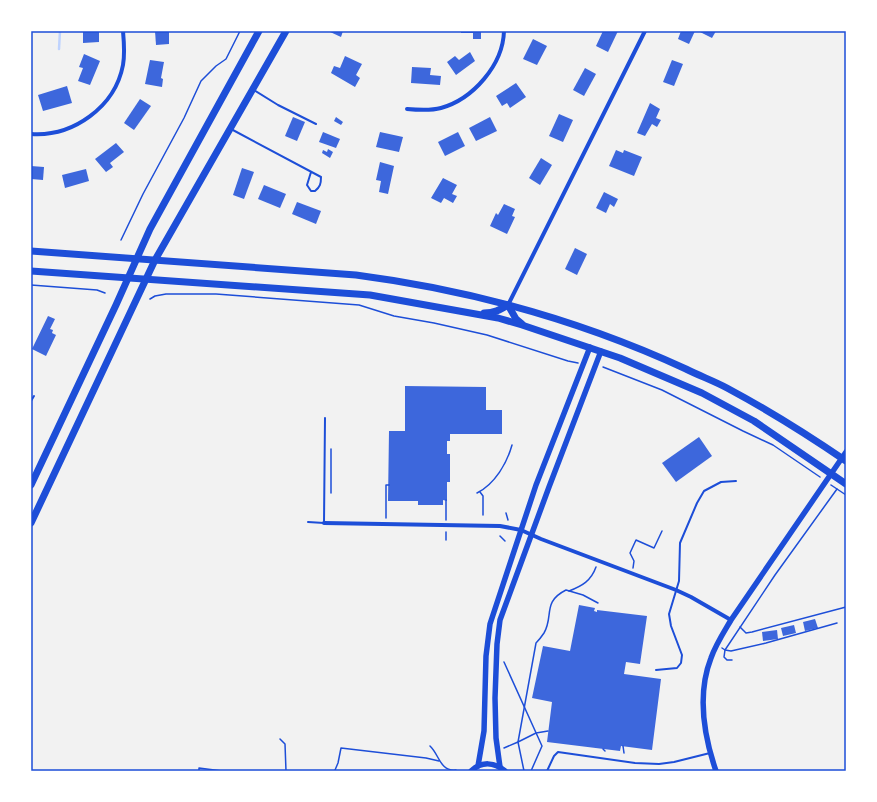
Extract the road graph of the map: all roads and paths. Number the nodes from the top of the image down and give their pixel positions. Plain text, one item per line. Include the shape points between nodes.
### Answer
1 (124, 31) edge
2 (240, 31) edge
3 (259, 31) edge
4 (286, 31) edge
5 (504, 31) edge
6 (645, 31) edge
7 (253, 89) junction
8 (407, 109) dead end
9 (316, 124) dead end
10 (230, 128) junction
11 (31, 134) edge
12 (311, 172) junction
13 (121, 240) dead end
14 (31, 251) edge
15 (136, 259) junction
16 (155, 260) junction
17 (31, 271) edge
18 (127, 278) junction
19 (146, 280) junction
20 (31, 285) edge
21 (105, 293) dead end
22 (150, 299) dead end
23 (508, 305) junction
24 (468, 313) junction
25 (522, 325) junction
26 (590, 347) junction
27 (601, 351) junction
28 (583, 364) junction
29 (595, 365) junction
30 (34, 396) dead end
31 (31, 401) edge
32 (325, 418) dead end
33 (512, 445) dead end
34 (331, 449) dead end
35 (846, 452) edge
36 (846, 461) edge
37 (813, 472) dead end
38 (736, 481) dead end
39 (843, 484) edge
40 (31, 485) edge
41 (389, 485) dead end
42 (480, 492) junction
43 (331, 493) dead end
44 (477, 493) dead end
45 (446, 500) dead end
46 (506, 513) dead end
47 (483, 515) dead end
48 (386, 520) dead end
49 (446, 520) dead end
50 (508, 520) dead end
51 (308, 522) dead end
52 (31, 523) edge
53 (324, 523) junction
54 (446, 530) dead end
55 (521, 530) junction
56 (662, 531) dead end
57 (530, 535) junction
58 (500, 536) dead end
59 (504, 537) dead end
60 (502, 539) junction
61 (446, 540) dead end
62 (505, 541) dead end
63 (597, 560) junction
64 (634, 574) junction
65 (676, 590) junction
66 (569, 591) junction
67 (598, 603) dead end
68 (846, 607) edge
69 (731, 620) junction
70 (837, 623) dead end
71 (740, 627) junction
72 (717, 644) junction
73 (725, 650) junction
74 (732, 660) dead end
75 (504, 662) dead end
76 (656, 670) dead end
77 (524, 708) junction
78 (548, 731) dead end
79 (536, 733) junction
80 (280, 739) dead end
81 (518, 742) junction
82 (430, 746) dead end
83 (623, 746) dead end
84 (504, 748) dead end
85 (624, 753) dead end
86 (711, 753) junction
87 (439, 761) junction
88 (478, 766) junction
89 (500, 767) junction
90 (335, 770) dead end
91 (456, 770) edge
92 (199, 771) edge
93 (222, 771) edge
94 (286, 771) edge
95 (471, 771) edge
96 (505, 771) edge
97 (524, 771) edge
98 (531, 771) edge
99 (547, 771) edge
100 (716, 771) edge

1 - 11 street via 123,65 116,84 104,104 71,128
2 - 13 path via 226,59 201,81
3 - 15 main road
4 - 7 main road
5 - 8 street via 498,58 490,72 476,87 441,108
6 - 23 street
7 - 9 lane
7 - 10 main road
10 - 12 lane
10 - 16 main road
12 - 12 lane via 321,177 319,188 315,191 310,191 307,185
14 - 15 main road
15 - 16 main road
15 - 18 main road
16 - 19 main road
16 - 23 main road via 356,275 452,291
17 - 18 main road
18 - 19 main road
18 - 40 main road
19 - 24 main road via 370,294
19 - 52 main road
20 - 21 path via 97,290
22 - 28 path via 166,294 216,294 359,305 394,316 487,335
23 - 24 main road via 491,313
23 - 25 main road
23 - 36 main road via 590,329 727,388
24 - 25 main road
25 - 26 main road
26 - 27 main road
26 - 28 street
27 - 29 street
27 - 39 main road via 702,393 754,421 819,464
28 - 55 street
29 - 37 path via 662,390 773,445
29 - 57 street
30 - 31 lane
32 - 53 lane
33 - 42 path via 500,472
34 - 43 path
35 - 69 street
38 - 65 lane via 721,482 704,491 697,503 680,543 679,581
39 - 71 path
41 - 48 path via 386,485
42 - 44 path
42 - 47 path via 483,496
45 - 49 path
46 - 50 path
51 - 53 lane
53 - 55 street via 472,525
54 - 61 path
55 - 57 street
55 - 88 street via 490,624 486,656 484,731
56 - 64 path via 654,548 636,540 630,553 634,561
57 - 63 street
57 - 89 street via 500,620 495,698
58 - 60 path
59 - 60 path
60 - 62 path
63 - 64 street
63 - 66 path via 590,579
64 - 65 street
65 - 69 street
65 - 76 lane via 669,614 682,655 681,663 677,668
66 - 67 path
66 - 77 path via 557,595 551,605 545,632 536,643
68 - 71 path via 752,632 746,632
69 - 72 street
70 - 73 path via 766,643
71 - 73 path
72 - 73 path
72 - 86 street via 710,659 703,700
73 - 74 path via 724,657
75 - 77 path
77 - 79 path
77 - 81 path
78 - 79 path
79 - 81 path
79 - 98 path via 542,746
80 - 94 path via 285,744
81 - 84 path
81 - 97 path
82 - 87 path
83 - 85 path
86 - 99 lane via 659,764 558,752
86 - 100 street
87 - 90 path via 341,748
87 - 91 path via 447,769
88 - 89 street via 493,764
88 - 95 street
89 - 96 street
92 - 93 path via 199,768

